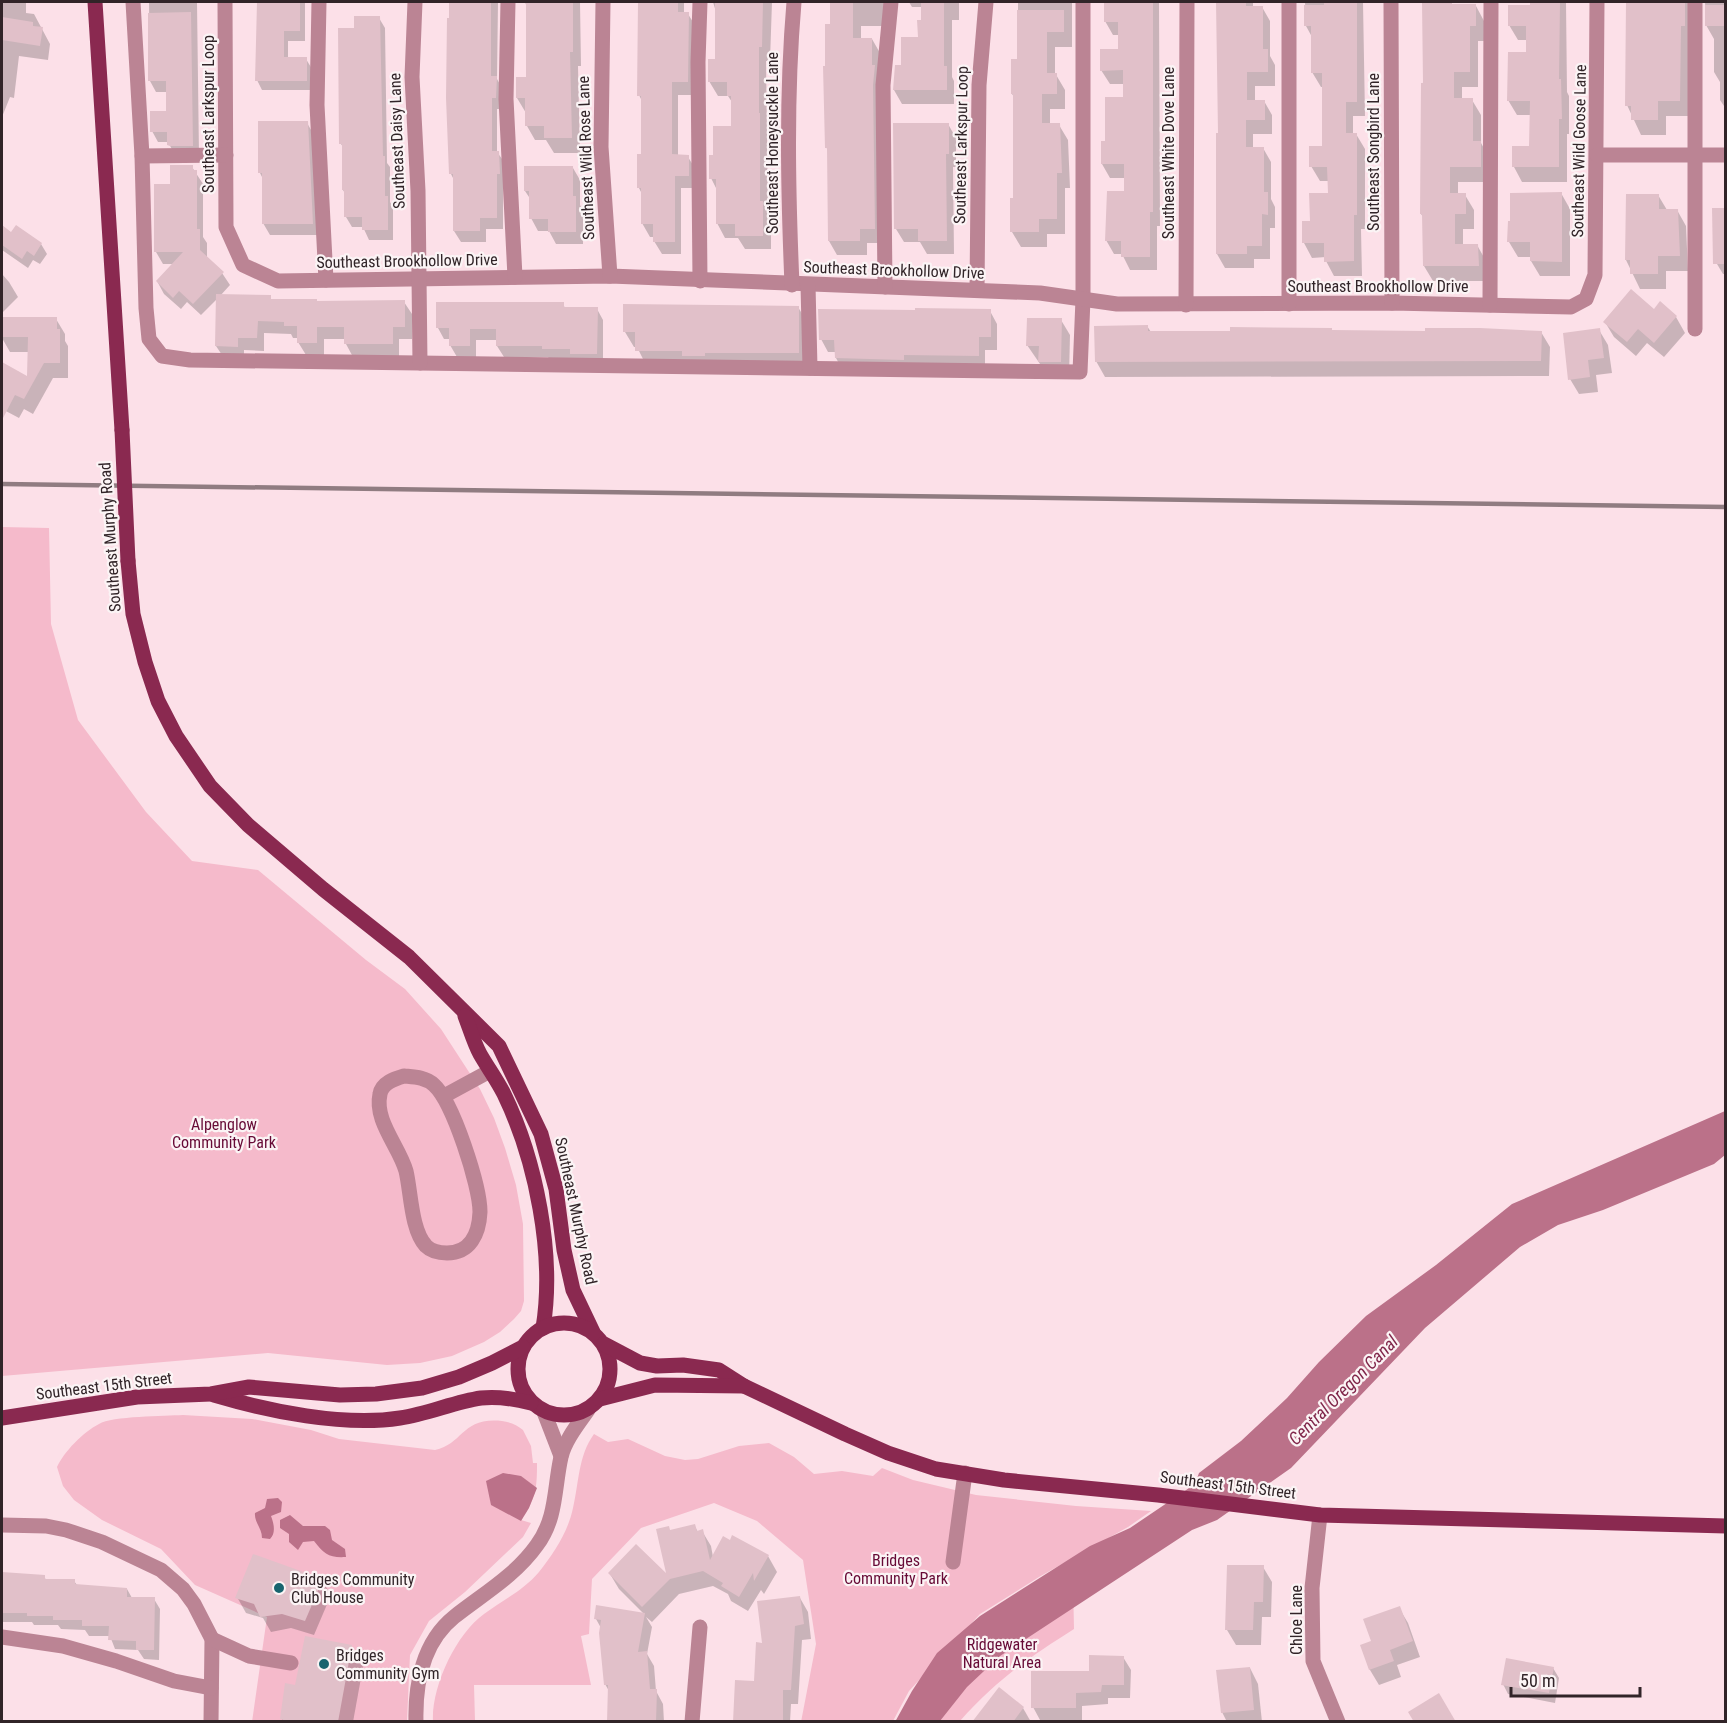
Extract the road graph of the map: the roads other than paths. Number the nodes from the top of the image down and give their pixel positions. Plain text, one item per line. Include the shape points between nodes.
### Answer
1 (94, 2) edge
2 (133, 2) edge
3 (225, 2) edge
4 (319, 2) edge
5 (415, 2) edge
6 (508, 2) edge
7 (603, 2) edge
8 (700, 2) edge
9 (794, 2) edge
10 (891, 2) edge
11 (986, 2) edge
12 (1083, 2) edge
13 (1186, 2) edge
14 (1289, 2) edge
15 (1391, 2) edge
16 (1491, 2) edge
17 (1598, 2) edge
18 (1695, 2) edge
19 (1695, 154) junction
20 (226, 155) junction
21 (1597, 155) junction
22 (1725, 155) edge
23 (142, 156) junction
24 (226, 227) joint
25 (610, 276) junction
26 (514, 278) junction
27 (418, 279) junction
28 (326, 280) junction
29 (700, 281) junction
30 (792, 285) junction
31 (808, 285) junction
32 (885, 287) junction
33 (977, 290) junction
34 (1083, 299) junction
35 (1586, 299) joint
36 (1392, 303) junction
37 (1289, 304) junction
38 (1186, 305) junction
39 (1490, 305) junction
40 (1695, 329) dead end
41 (420, 363) junction
42 (810, 368) junction
43 (463, 1010) junction
44 (490, 1071) junction
45 (444, 1096) junction
46 (543, 1328) junction
47 (593, 1332) junction
48 (604, 1344) junction
49 (524, 1347) junction
50 (744, 1386) junction
51 (211, 1394) junction
52 (594, 1404) junction
53 (538, 1407) junction
54 (2, 1418) edge
55 (561, 1455) junction
56 (965, 1473) junction
57 (1320, 1515) junction
58 (2, 1525) edge
59 (1725, 1526) edge
60 (953, 1562) dead end
61 (700, 1627) dead end
62 (2, 1637) edge
63 (212, 1639) junction
64 (291, 1663) dead end
65 (211, 1688) junction
66 (211, 1722) edge
67 (416, 1722) edge
68 (692, 1722) edge
69 (1338, 1722) edge

1 - 43 main road, Southeast Murphy Road, bridge via 128,561 133,614 158,701 210,786 248,825 409,957
2 - 23 street
3 - 20 street, Southeast Larkspur Loop
4 - 28 street via 317,105
5 - 27 street, Southeast Daisy Lane via 412,77
6 - 26 street via 506,99
7 - 25 street, Southeast Wild Rose Lane via 601,147
8 - 29 street
9 - 30 street, Southeast Honeysuckle Lane via 788,166
10 - 32 street via 883,85
11 - 33 street, Southeast Larkspur Loop via 979,85
12 - 34 street
13 - 38 street, Southeast White Dove Lane
14 - 37 street
15 - 36 street, Southeast Songbird Lane
16 - 39 street
17 - 21 street, Southeast Wild Goose Lane
18 - 19 street
19 - 21 street
19 - 22 street
19 - 40 street
20 - 23 street
20 - 24 street, Southeast Larkspur Loop
21 - 35 street, Southeast Wild Goose Lane via 1595,275
23 - 41 street via 149,339 162,356 190,360
24 - 28 street, Southeast Brookhollow Drive via 243,265 278,281
25 - 26 street, Southeast Brookhollow Drive
25 - 29 street, Southeast Brookhollow Drive
26 - 27 street, Southeast Brookhollow Drive
27 - 28 street, Southeast Brookhollow Drive
27 - 41 street, Southeast Daisy Lane
29 - 30 street, Southeast Brookhollow Drive
30 - 31 street, Southeast Brookhollow Drive
31 - 32 street, Southeast Brookhollow Drive
31 - 42 street
32 - 33 street, Southeast Brookhollow Drive
33 - 34 street, Southeast Brookhollow Drive
34 - 38 street, Southeast Brookhollow Drive via 1117,304
34 - 42 street via 1080,372
35 - 39 street, Southeast Brookhollow Drive via 1572,307
36 - 37 street, Southeast Brookhollow Drive
36 - 39 street, Southeast Brookhollow Drive
37 - 38 street, Southeast Brookhollow Drive
41 - 42 street
43 - 44 main road, Southeast Murphy Road
43 - 47 main road, Southeast Murphy Road via 498,1046 541,1134 556,1189 573,1290
44 - 45 street
44 - 46 main road, Southeast Murphy Road via 504,1094 522,1141 537,1196 546,1252 548,1299
45 - 45 street via 465,1150 480,1211 469,1246 455,1253 439,1253 426,1246 417,1228 405,1170 382,1120 379,1104 380,1091 391,1080 404,1076 420,1077
46 - 47 main road via 568,1323
46 - 49 main road
47 - 48 main road
48 - 50 main road, Southeast 15th Street via 640,1363 719,1370
48 - 52 main road via 611,1372 608,1387
49 - 51 main road, Southeast 15th Street via 459,1377 422,1388 340,1395 249,1387
49 - 53 main road via 518,1361 518,1376 522,1390
50 - 52 main road, Southeast 15th Street via 655,1385
50 - 56 main road, Southeast 15th Street via 888,1453
51 - 53 main road, Southeast 15th Street via 249,1405 360,1421 399,1419 480,1398 494,1397
51 - 54 main road, Southeast 15th Street via 137,1397
52 - 53 main road via 574,1415 558,1416
52 - 55 street
53 - 55 street
55 - 67 street via 557,1493 538,1545 510,1576 452,1618 422,1663
56 - 57 main road, Southeast 15th Street
56 - 60 street
57 - 59 main road, Southeast 15th Street
57 - 69 street, Chloe Lane via 1312,1588 1313,1660
58 - 63 street via 66,1530 161,1570 194,1604
61 - 68 street
62 - 65 street via 63,1646 174,1681
63 - 64 street via 249,1656
63 - 65 street
65 - 66 street

